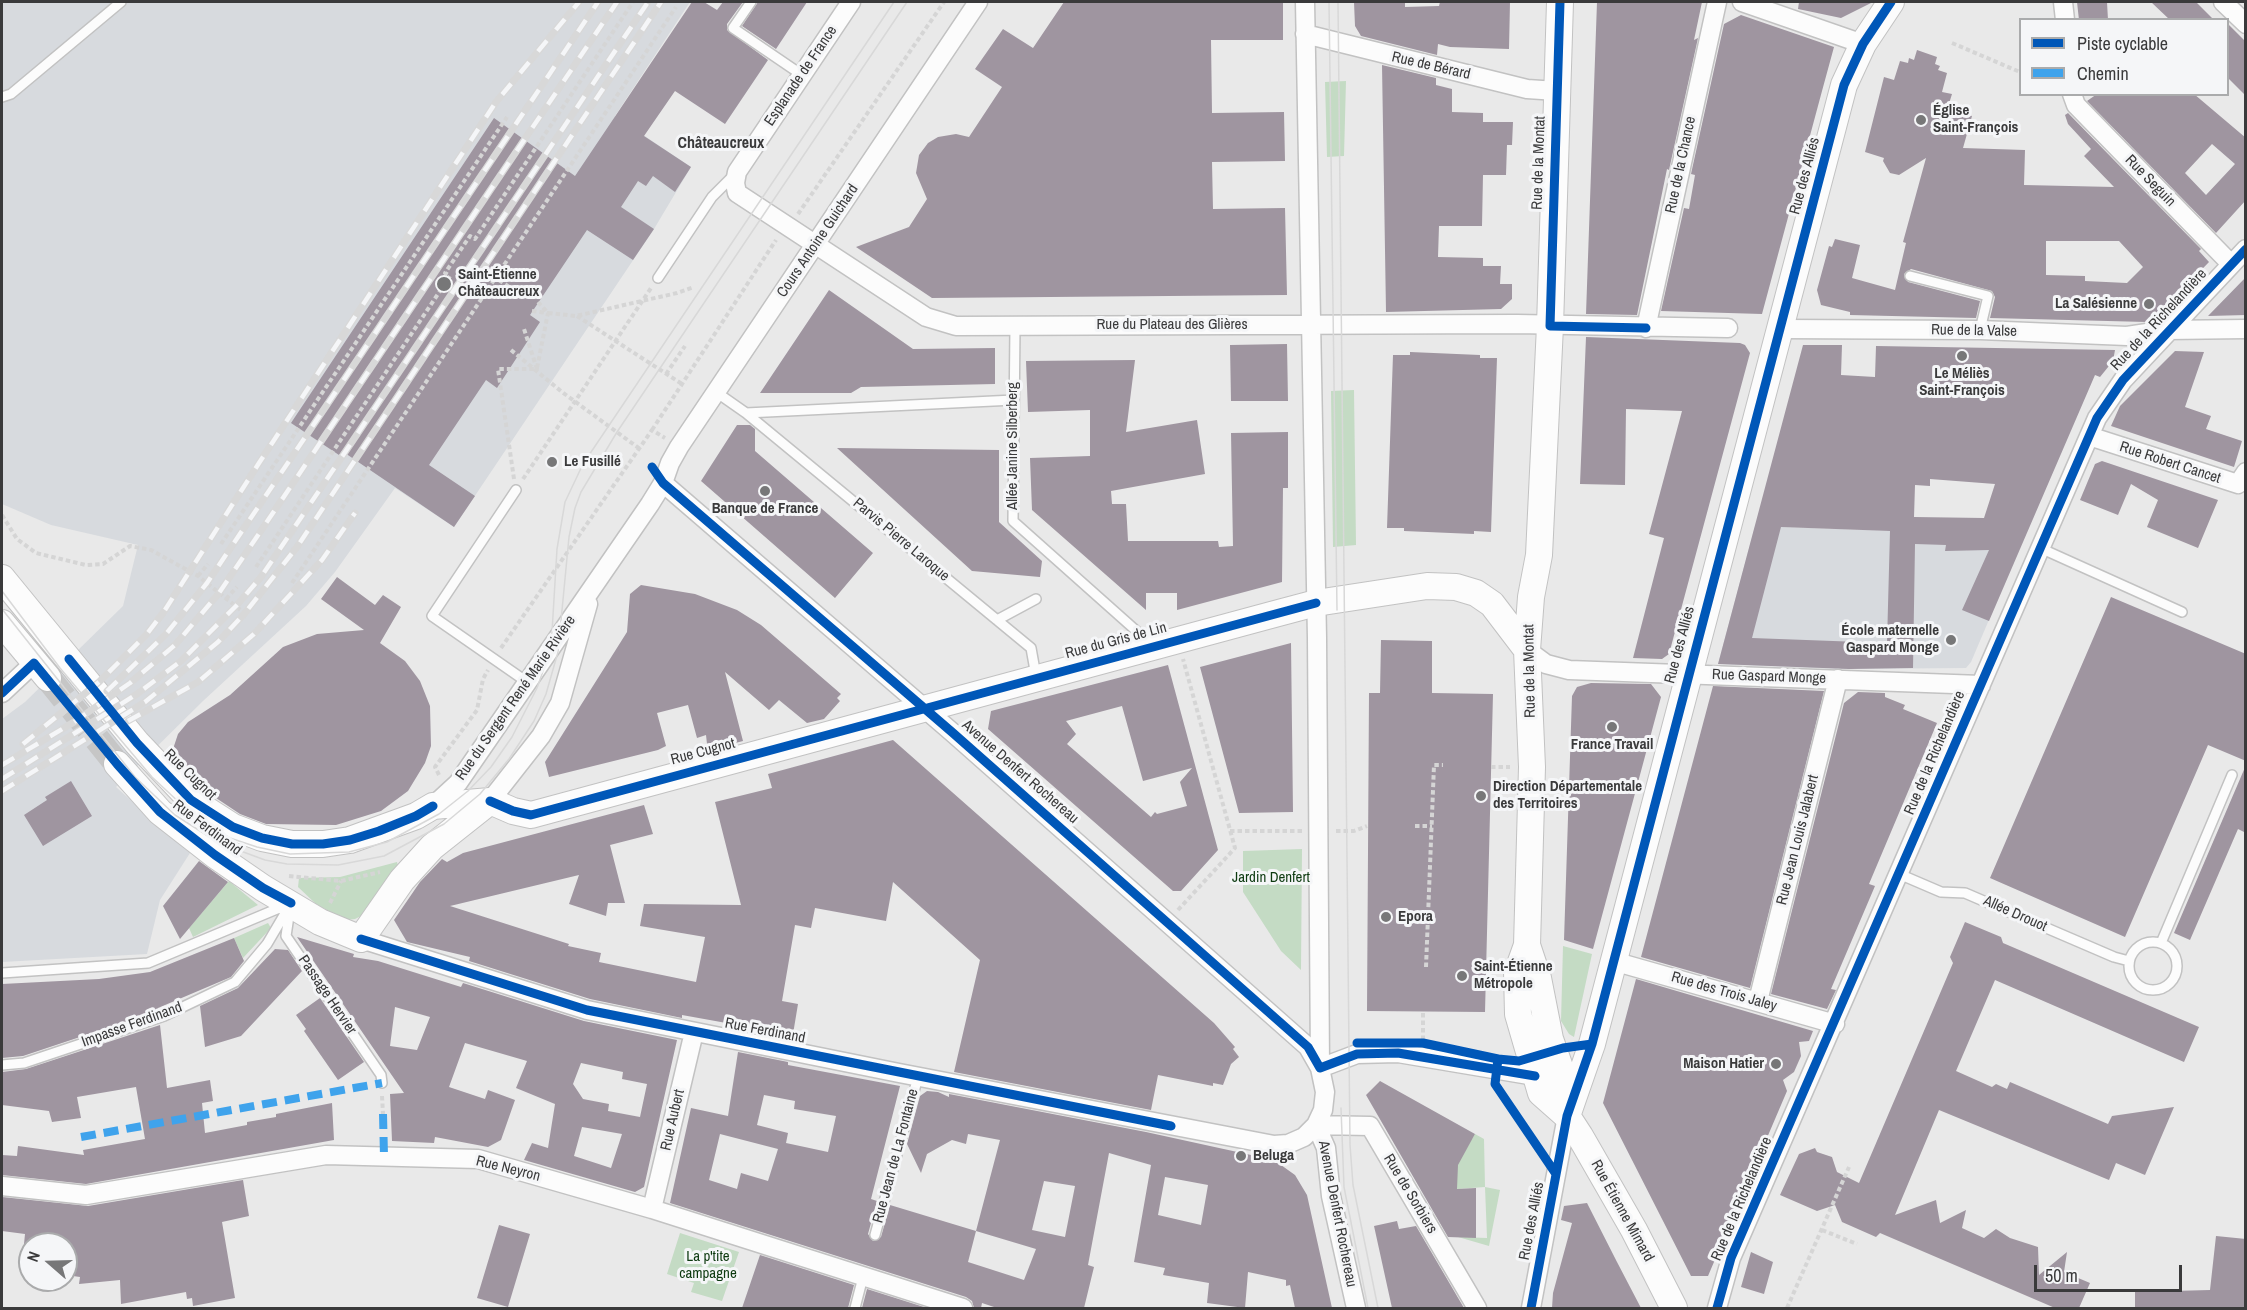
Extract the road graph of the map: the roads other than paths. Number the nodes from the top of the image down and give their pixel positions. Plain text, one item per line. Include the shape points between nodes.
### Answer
1 (121, 2) edge
2 (751, 2) edge
3 (851, 2) edge
4 (978, 2) edge
5 (1305, 2) edge
6 (1560, 2) edge
7 (1717, 2) edge
8 (1742, 2) edge
9 (1891, 2) edge
10 (2063, 2) edge
11 (2224, 2) edge
12 (2065, 18) edge
13 (2246, 24) edge
14 (1305, 34) junction
15 (1863, 44) junction
16 (802, 75) junction
17 (1557, 90) junction
18 (2073, 96) edge
19 (2, 97) edge
20 (737, 172) junction
21 (816, 247) junction
22 (2246, 249) edge
23 (2231, 264) junction
24 (1910, 276) dead end
25 (658, 278) road end
26 (1309, 325) junction
27 (1015, 326) junction
28 (1550, 326) junction
29 (1646, 328) junction
30 (1728, 328) dead end
31 (1781, 329) junction
32 (2246, 329) edge
33 (1980, 330) junction
34 (2167, 330) junction
35 (716, 392) junction
36 (1014, 400) junction
37 (746, 413) junction
38 (2089, 436) junction
39 (2246, 472) edge
40 (663, 483) junction
41 (516, 490) road end
42 (2040, 548) junction
43 (2, 578) edge
44 (594, 586) junction
45 (1036, 599) dead end
46 (1316, 603) junction
47 (2182, 612) dead end
48 (998, 620) junction
49 (2, 623) edge
50 (1154, 647) junction
51 (1527, 650) junction
52 (41, 671) joint
53 (1688, 674) junction
54 (1036, 678) junction
55 (1838, 679) junction
56 (527, 682) junction
57 (1981, 685) junction
58 (2, 693) edge
59 (924, 708) junction
60 (117, 764) tunnel mouth
61 (2232, 775) dead end
62 (439, 801) junction
63 (490, 801) junction
64 (1899, 874) junction
65 (291, 903) junction
66 (360, 939) junction
67 (2161, 943) junction
68 (1527, 945) junction
69 (1613, 961) junction
70 (2129, 961) junction
71 (2, 973) edge
72 (1758, 1001) junction
73 (1835, 1024) junction
74 (694, 1032) junction
75 (2, 1065) edge
76 (1320, 1068) junction
77 (1535, 1076) junction
78 (918, 1077) junction
79 (382, 1083) dead end
80 (1567, 1116) junction
81 (1316, 1125) junction
82 (2, 1186) edge
83 (652, 1209) junction
84 (875, 1235) dead end
85 (863, 1277) junction
86 (855, 1308) edge
87 (963, 1308) edge
88 (1356, 1308) edge
89 (1477, 1308) edge
90 (1531, 1308) edge
91 (1674, 1308) edge
92 (1717, 1308) edge

1 - 19 lane via 11,94
2 - 16 lane via 733,28
3 - 16 street, Esplanade de France
4 - 21 street, Cours Antoine Guichard
5 - 14 street
6 - 17 main road, Rue de la Montat
7 - 29 street, Rue de la Chance
8 - 15 street
9 - 15 main road, Rue des Alliés
10 - 12 street
11 - 13 street
14 - 17 street, Rue de Bérard via 1527,89
14 - 26 street
15 - 31 main road, Rue des Alliés via 1844,86
16 - 20 street, Esplanade de France
17 - 28 main road, Rue de la Montat
18 - 23 street, Rue Seguin via 2076,105
20 - 21 street via 736,194
20 - 25 lane via 712,197
21 - 27 street, Rue du Plateau des Glières via 926,317 956,326
21 - 35 street, Cours Antoine Guichard
22 - 23 street, Rue de la Richelandière
23 - 34 street, Rue de la Richelandière
24 - 33 lane via 1988,296
26 - 27 street, Rue du Plateau des Glières
26 - 28 street, Rue du Plateau des Glières
26 - 46 street
27 - 36 lane, Allée Janine Silberberg
28 - 29 street
28 - 51 main road, Rue de la Montat via 1539,555
29 - 30 street
31 - 33 street, Rue de la Valse
31 - 53 main road, Rue des Alliés
32 - 34 street, Rue de la Valse
33 - 34 street, Rue de la Valse via 2127,336
34 - 38 street, Rue de la Richelandière via 2123,380
35 - 37 lane, Parvis Pierre Laroque
35 - 40 street, Cours Antoine Guichard via 670,463
36 - 37 lane
36 - 50 lane, Allée Janine Silberberg via 1013,521
37 - 48 lane, Parvis Pierre Laroque
38 - 39 street, Rue Robert Cancet via 2238,484
38 - 42 street, Rue de la Richelandière
40 - 44 street, Rue du Sergent René Marie Rivière
40 - 59 street, Avenue Denfert Rochereau
41 - 56 lane via 432,616
42 - 47 lane
42 - 57 street, Rue de la Richelandière
43 - 62 main road, Rue Cugnot via 137,743 191,800 233,827 292,844 323,844 350,840 416,816
44 - 56 street, Rue du Sergent René Marie Rivière
44 - 63 street, Rue du Sergent René Marie Rivière via 560,703 541,736
45 - 48 lane
46 - 50 main road, Rue du Gris de Lin
46 - 51 main road, Rue du Gris de Lin via 1427,586 1456,587 1476,593 1492,604
46 - 76 street
48 - 54 lane, Parvis Pierre Laroque via 1031,648
49 - 52 main road
50 - 54 main road, Rue du Gris de Lin
51 - 53 street, Rue Gaspard Monge via 1546,664 1569,670
51 - 68 main road, Rue de la Montat via 1532,767
52 - 58 street
53 - 55 street, Rue Gaspard Monge
53 - 69 main road, Rue des Alliés
54 - 59 main road, Rue du Gris de Lin
55 - 57 street, Rue Gaspard Monge
55 - 72 street, Rue Jean Louis Jalabert
56 - 62 street, Rue du Sergent René Marie Rivière via 458,783
57 - 64 street, Rue de la Richelandière
59 - 63 main road, Rue Cugnot via 531,815
59 - 76 street, Avenue Denfert Rochereau via 1308,1047
60 - 65 main road, Rue Ferdinand via 160,812 215,855
61 - 67 lane
62 - 63 main road, Rue Cugnot
63 - 66 main road, Rue du Sergent René Marie Rivière via 432,847 402,880
64 - 70 lane, Allée Drouot via 1941,892 1965,893
64 - 73 street, Rue de la Richelandière
65 - 66 main road, Rue Ferdinand via 320,922
65 - 71 lane via 148,963
65 - 75 lane, Impasse Ferdinand via 267,944 235,982 164,1016 24,1064
65 - 79 lane, Passage Hervier via 286,936 381,1075
66 - 74 street, Rue Ferdinand via 587,1010
67 - 70 lane via 2139,946
67 - 70 lane via 2171,950 2177,966 2164,988 2140,987 2130,976
68 - 77 main road, Rue de la Montat via 1516,991 1522,1032
68 - 80 main road, Rue de la Montat via 1563,1076
69 - 72 street, Rue des Trois Jaley
69 - 80 main road, Rue des Alliés via 1592,1044
72 - 73 street, Rue des Trois Jaley
73 - 92 street, Rue de la Richelandière via 1731,1258
74 - 78 street, Rue Ferdinand
74 - 83 street, Rue Aubert
76 - 77 street via 1357,1054 1398,1053
76 - 81 street, Avenue Denfert Rochereau via 1325,1092
77 - 80 main road, Rue de la Montat via 1541,1093
78 - 81 street, Rue Ferdinand via 1274,1145 1304,1137
78 - 84 lane, Rue Jean de La Fontaine
80 - 90 street, Rue des Alliés
80 - 91 main road, Rue Étienne Mimard via 1634,1230
81 - 88 street, Avenue Denfert Rochereau via 1326,1148 1331,1196
81 - 89 street, Rue de Sorbiers via 1370,1126
82 - 83 street, Rue Neyron via 86,1195 326,1155 478,1159
83 - 85 street, Rue Neyron
85 - 86 lane
85 - 87 street, Rue Neyron

